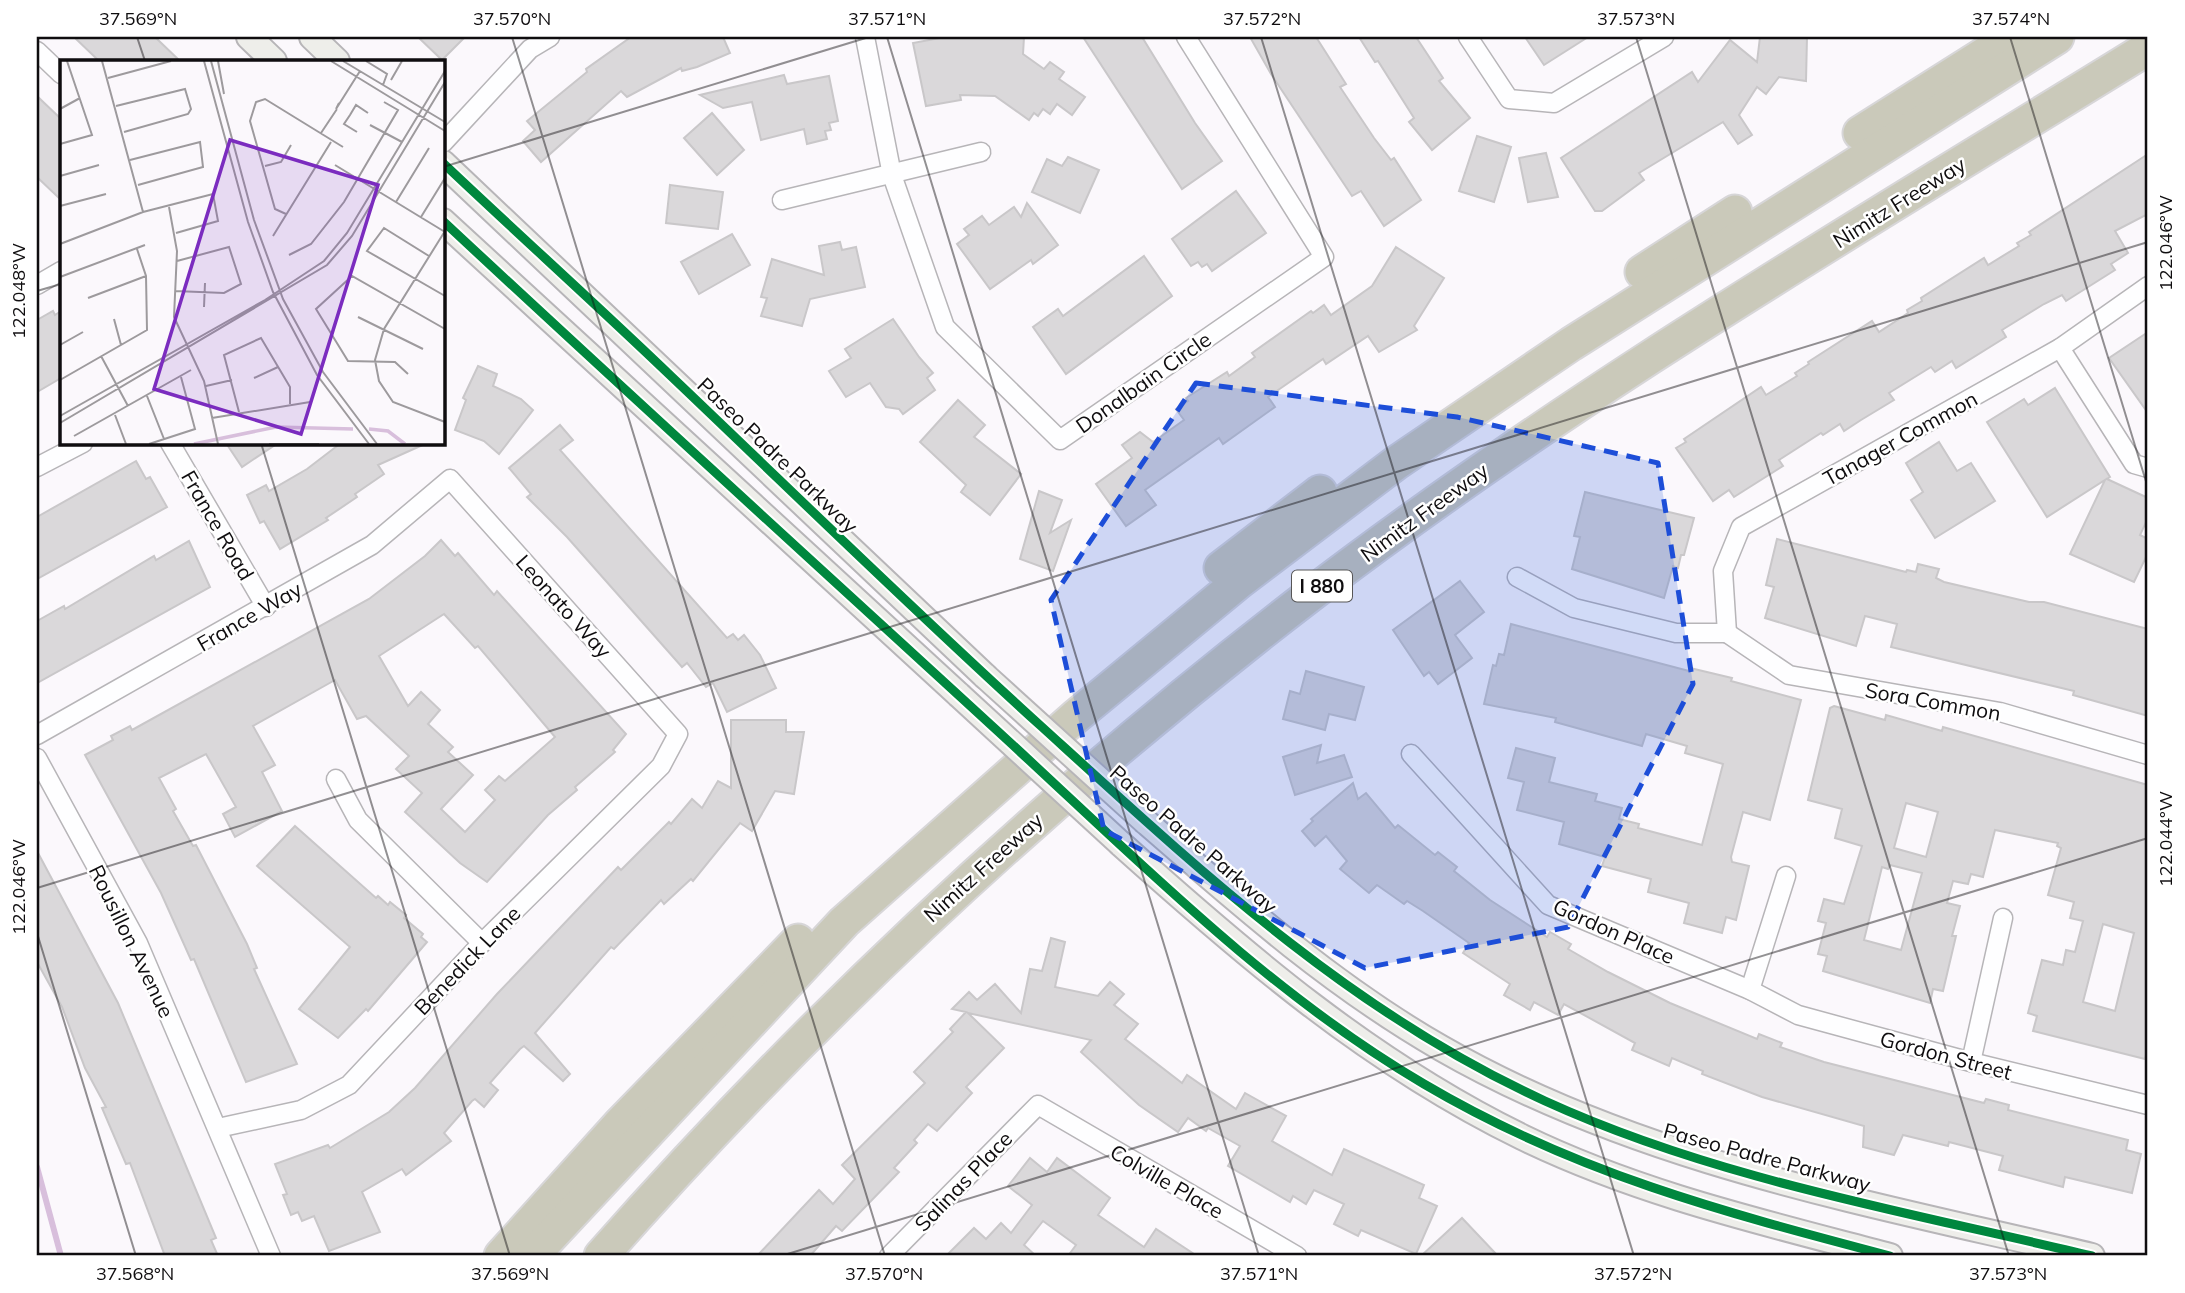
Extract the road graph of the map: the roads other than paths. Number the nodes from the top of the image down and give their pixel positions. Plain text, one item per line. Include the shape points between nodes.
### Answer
1 (249, 37) edge
2 (312, 37) edge
3 (550, 37) edge
4 (864, 37) edge
5 (1186, 37) edge
6 (1468, 37) edge
7 (1664, 37) edge
8 (2012, 37) edge
9 (2057, 37) edge
10 (2148, 48) edge
11 (37, 51) edge
12 (273, 60) edge
13 (336, 60) edge
14 (60, 73) edge
15 (444, 142) edge
16 (981, 152) dead end
17 (444, 164) edge
18 (892, 175) junction
19 (782, 200) dead end
20 (444, 222) edge
21 (60, 272) edge
22 (37, 285) edge
23 (2148, 286) edge
24 (2060, 348) junction
25 (81, 444) edge
26 (171, 444) edge
27 (37, 467) edge
28 (2148, 468) edge
29 (450, 479) joint
30 (1517, 577) dead end
31 (266, 607) junction
32 (1727, 632) junction
33 (678, 734) joint
34 (37, 736) edge
35 (1411, 754) dead end
36 (2148, 755) edge
37 (37, 758) edge
38 (336, 779) dead end
39 (1786, 876) dead end
40 (2003, 918) dead end
41 (482, 943) junction
42 (1750, 990) junction
43 (1971, 1062) junction
44 (1038, 1105) joint
45 (2148, 1105) edge
46 (218, 1128) junction
47 (271, 1256) edge
48 (500, 1256) edge
49 (531, 1256) edge
50 (601, 1256) edge
51 (889, 1256) edge
52 (1297, 1256) edge
53 (1890, 1256) edge
54 (2092, 1256) edge

1 - 12 main road
2 - 13 main road
3 - 15 street via 530,50
4 - 18 street, Donalbain Circle
5 - 18 street, Donalbain Circle via 1324,257 1060,440 945,327
6 - 7 street via 1509,99 1554,103
8 - 48 highway via 1583,311 1411,426 1255,540 990,761 860,881 746,991
9 - 49 highway, I 880 via 1571,344 1396,463 1240,581 1075,717 844,922
10 - 50 highway, Nimitz Freeway / I 880 via 1603,388 1311,594 1043,814 918,925 796,1045
11 - 14 street
16 - 18 street
17 - 54 main road, Paseo Padre Parkway, bridge via 985,676 1258,919 1353,992 1442,1048 1544,1100 1630,1136 1726,1168
18 - 19 street
20 - 53 main road, bridge via 1121,844 1240,950 1330,1022 1422,1083 1512,1131 1615,1176 1714,1210
21 - 22 street
23 - 24 street, Tanager Common
24 - 28 street via 2134,464
24 - 32 street, Tanager Common via 1741,527 1723,570
25 - 27 street
26 - 31 street, France Road
29 - 31 street, France Way via 372,545
29 - 33 street, Leonato Way
30 - 32 street via 1574,608 1676,633
31 - 34 street, France Way
32 - 36 street, Sora Common via 1789,675 2000,712
33 - 41 street, Benedick Lane via 661,766
35 - 42 street, Gordon Place via 1548,905
37 - 46 street, Rousillon Avenue via 138,943
38 - 41 street via 358,820
39 - 42 street
40 - 43 street
41 - 46 street, Benedick Lane via 349,1085 301,1110
42 - 43 street, Gordon Street via 1798,1015
43 - 45 street, Gordon Street
44 - 51 street, Salinas Place
44 - 52 street, Colville Place
46 - 47 street, Rousillon Avenue

